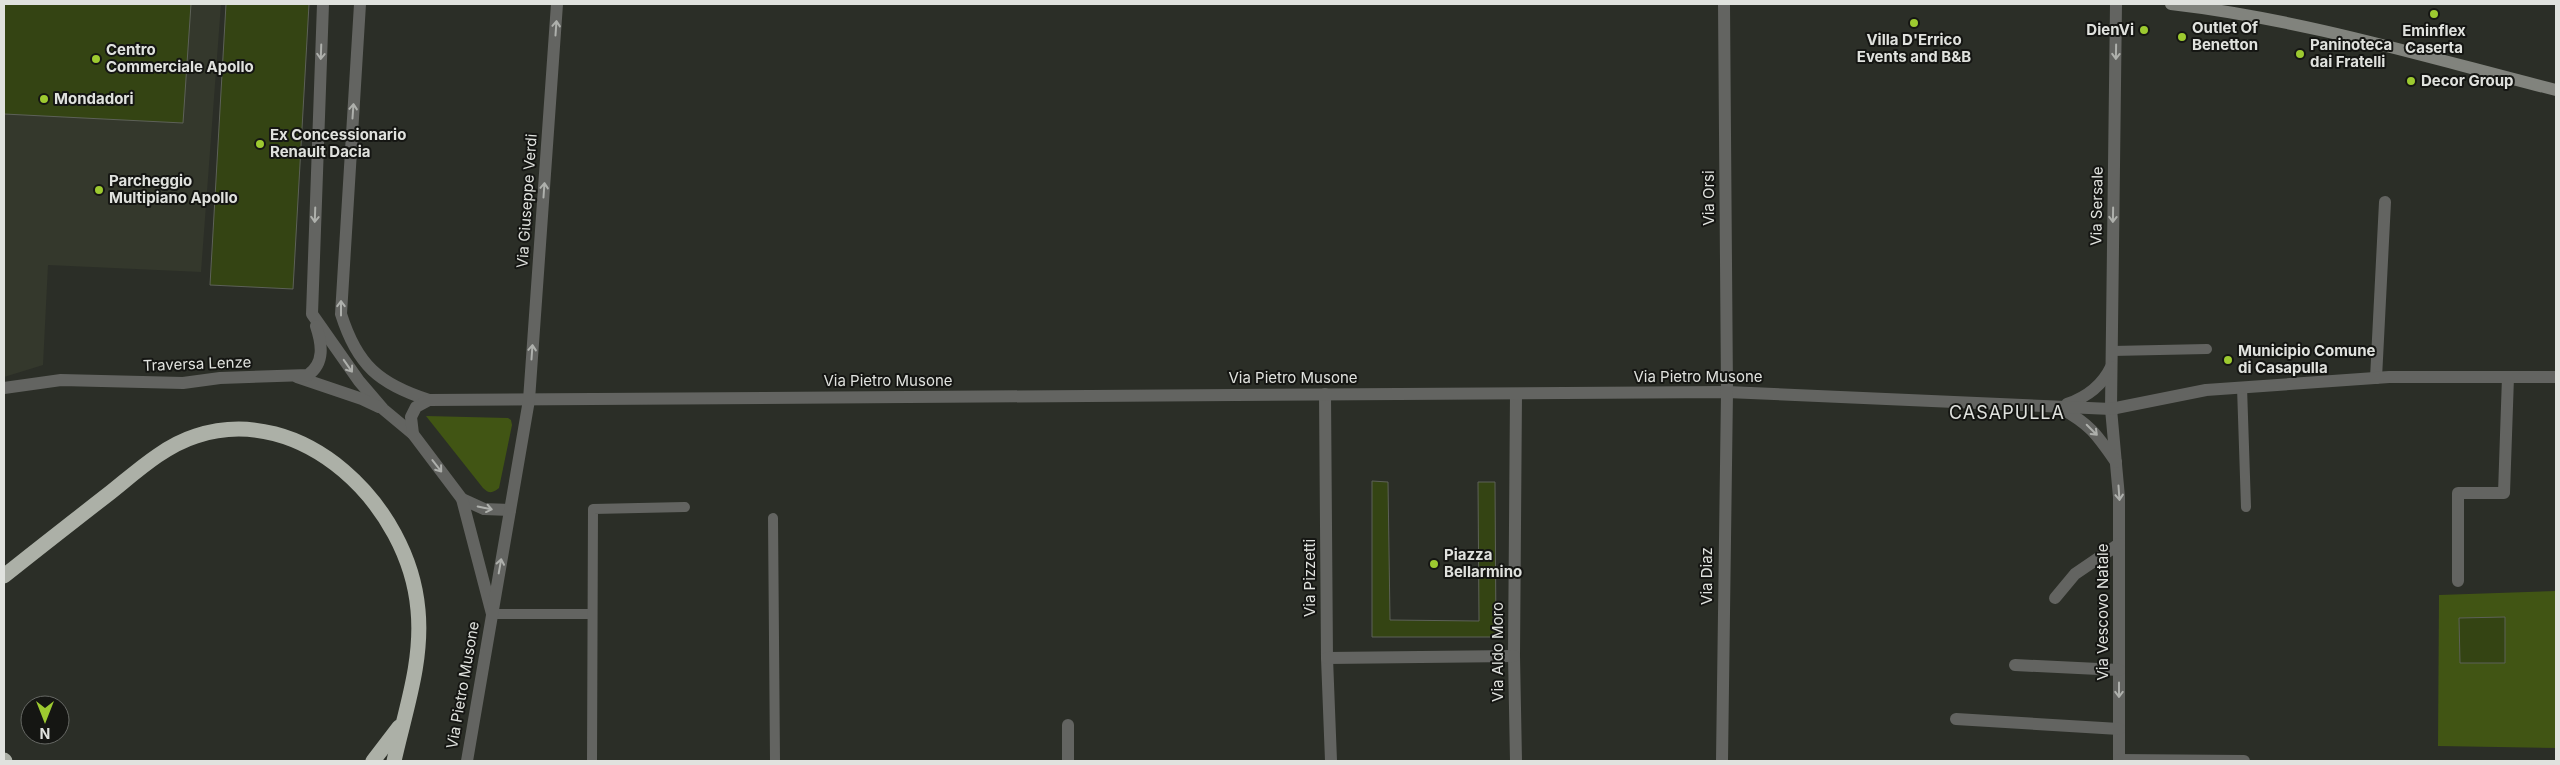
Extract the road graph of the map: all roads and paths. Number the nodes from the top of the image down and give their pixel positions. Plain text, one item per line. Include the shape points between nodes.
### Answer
1 (323, 4) edge
2 (360, 4) edge
3 (557, 4) edge
4 (1724, 4) edge
5 (2116, 4) edge
6 (2172, 4) edge
7 (2556, 90) edge
8 (2385, 202) dead end
9 (312, 314) junction
10 (348, 337) junction
11 (330, 341) junction
12 (2207, 349) dead end
13 (2112, 351) junction
14 (321, 356) junction
15 (2112, 364) junction
16 (294, 376) junction
17 (2508, 377) junction
18 (2556, 377) edge
19 (2376, 378) junction
20 (2242, 387) junction
21 (4, 388) edge
22 (1727, 392) junction
23 (1325, 394) junction
24 (1516, 394) junction
25 (429, 400) junction
26 (529, 400) junction
27 (2057, 407) junction
28 (384, 409) junction
29 (2111, 409) junction
30 (413, 434) junction
31 (2116, 463) junction
32 (462, 498) junction
33 (686, 507) dead end
34 (2246, 507) dead end
35 (510, 510) junction
36 (774, 518) dead end
37 (2119, 544) junction
38 (4, 576) edge
39 (2458, 581) dead end
40 (2054, 598) dead end
41 (492, 614) junction
42 (592, 614) junction
43 (1514, 656) junction
44 (1327, 658) junction
45 (2014, 665) dead end
46 (2119, 670) junction
47 (1956, 719) dead end
48 (403, 722) junction
49 (1068, 725) dead end
50 (2119, 729) junction
51 (373, 761) edge
52 (394, 761) edge
53 (466, 761) edge
54 (592, 761) edge
55 (775, 761) edge
56 (1068, 761) edge
57 (1331, 761) edge
58 (1516, 761) edge
59 (1722, 761) edge
60 (2119, 761) edge
61 (2244, 761) edge

1 -> 9 street
10 -> 2 street, Via Pietro Musone via 340,314
26 -> 3 street, Via Giuseppe Verdi
4 - 22 street, Via Orsi
5 -> 13 street, Via Sersale
6 - 7 main road via 2255,16 2346,36
8 - 19 street
9 - 11 street
9 - 14 street
10 - 11 street
10 - 25 street, Via Pietro Musone via 376,376 400,390
11 - 14 street, Traversa Lenze
11 -> 28 street
12 - 13 lane
13 - 15 street, Via Sersale
14 - 16 street, Traversa Lenze via 317,369
15 - 27 street, Via Pietro Musone via 2094,390 2082,399
15 - 29 street, Via Sersale
16 - 21 street, Traversa Lenze via 220,378 183,383 61,380
16 - 28 street
17 - 18 street, Via Pietro Musone
17 - 19 street, Via Pietro Musone
17 - 39 street via 2504,493 2458,493
19 - 20 street, Via Pietro Musone
20 - 29 street, Via Pietro Musone via 2206,390
20 - 34 lane
22 - 24 street, Via Pietro Musone
22 - 27 street, Via Pietro Musone
22 - 59 street, Via Diaz
23 - 24 street, Via Pietro Musone
23 - 26 street, Via Pietro Musone
23 - 44 street, Via Pizzetti
24 - 43 street, Via Aldo Moro
25 - 26 street, Via Pietro Musone
25 - 30 street via 416,407 410,417
26 - 35 street, Via Pietro Musone
27 - 29 street, Via Pietro Musone
27 -> 31 street via 2082,420 2096,432
28 - 30 street, Via Pietro Musone
29 - 31 street, Via Vescovo Natale
30 -> 32 street, Via Pietro Musone
31 -> 37 street, Via Vescovo Natale
32 -> 35 street, Via Pietro Musone via 484,509
32 - 41 street, Via Pietro Musone
33 - 42 lane via 593,509
41 -> 35 street, Via Pietro Musone
36 - 55 lane
37 - 40 street via 2076,574
37 - 46 street, Via Vescovo Natale
38 - 48 highway via 137,472 195,436 247,429 276,434 304,444 332,462 369,496 404,552 418,607 420,635 416,672
41 - 42 lane
41 - 53 street, Via Pietro Musone
42 - 54 lane
43 - 44 street
43 - 58 street, Via Aldo Moro
44 - 57 street, Via Pizzetti
45 - 46 street
46 -> 50 street, Via Vescovo Natale
47 - 50 street
48 - 51 highway
48 - 52 highway
49 - 56 street
50 - 60 street, Via Vescovo Natale
60 - 61 street

